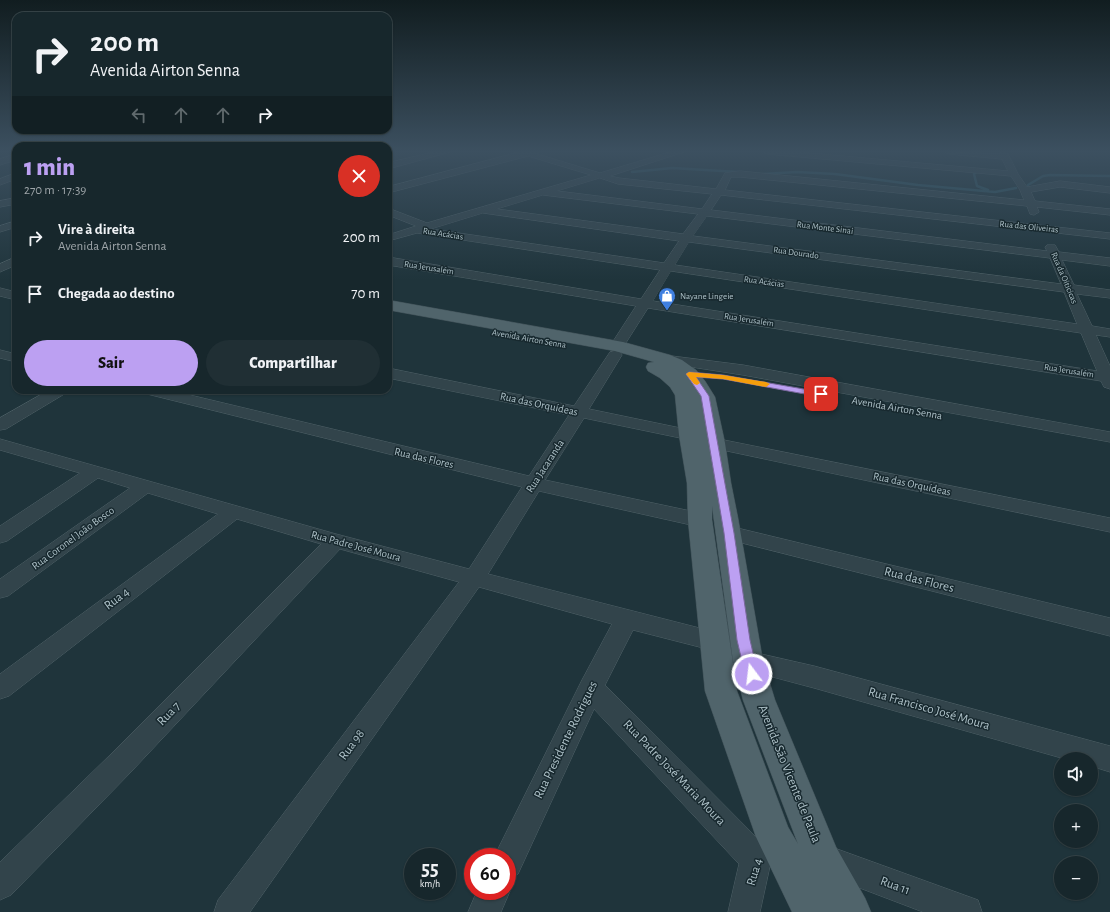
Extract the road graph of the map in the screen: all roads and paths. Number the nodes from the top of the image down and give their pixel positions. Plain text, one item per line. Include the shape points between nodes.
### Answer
1 (532, 195) edge
2 (560, 195) edge
3 (717, 195) edge
4 (742, 195) edge
5 (946, 195) edge
6 (1027, 195) edge
7 (12, 202) edge
8 (1030, 203) junction
9 (0, 204) edge
10 (12, 206) edge
11 (0, 208) edge
12 (482, 210) junction
13 (1110, 212) edge
14 (392, 213) edge
15 (704, 213) junction
16 (12, 225) edge
17 (0, 228) edge
18 (1042, 228) junction
19 (422, 229) junction
20 (1110, 236) edge
21 (392, 237) edge
22 (686, 238) junction
23 (1055, 256) junction
24 (392, 262) edge
25 (1110, 262) edge
26 (12, 263) edge
27 (0, 268) edge
28 (668, 268) junction
29 (1069, 289) junction
30 (0, 292) edge
31 (1110, 294) edge
32 (12, 295) edge
33 (643, 303) junction
34 (392, 306) edge
35 (392, 314) edge
36 (1086, 329) junction
37 (1110, 333) edge
38 (616, 350) junction
39 (0, 354) edge
40 (12, 357) edge
41 (674, 369) junction
42 (392, 374) edge
43 (1109, 380) edge
44 (53, 394) edge
45 (165, 394) edge
46 (909, 405) junction
47 (579, 412) junction
48 (0, 425) edge
49 (1110, 437) edge
50 (702, 439) junction
51 (0, 444) edge
52 (1110, 446) edge
53 (90, 469) junction
54 (709, 483) junction
55 (534, 484) junction
56 (146, 485) junction
57 (234, 511) junction
58 (700, 520) junction
59 (0, 521) edge
60 (1110, 525) edge
61 (729, 533) junction
62 (0, 536) edge
63 (336, 542) junction
64 (474, 578) junction
65 (0, 590) edge
66 (627, 618) junction
67 (1110, 627) edge
68 (715, 641) junction
69 (748, 661) junction
70 (0, 688) edge
71 (591, 688) junction
72 (1110, 759) edge
73 (514, 848) edge
74 (765, 848) junction
75 (823, 860) junction
76 (0, 884) edge
77 (490, 900) edge
78 (230, 912) edge
79 (484, 912) edge
80 (744, 912) edge
81 (813, 912) edge
82 (851, 912) edge
83 (966, 912) edge

1 - 12 street
2 - 15 street, Rua Monte Sinai
3 - 15 street, Rua Jacaranda
4 - 18 street, Rua das Oliveiras
5 - 8 street, Rua Jacaranda
6 - 8 street, Rua da Oiticicas
7 - 9 street
8 - 13 street
8 - 18 street, Rua da Oiticicas
10 - 11 street
12 - 19 street
12 - 22 street, Rua Dourado
14 - 19 street, Rua Acácias
15 - 22 street, Rua Jacaranda
15 - 23 street, Rua Monte Sinai
16 - 17 street
18 - 20 street, Rua das Oliveiras
18 - 23 street, Rua da Oiticicas
19 - 21 street
19 - 28 street, Rua Acácias
22 - 28 street, Rua Jacaranda
22 - 29 street, Rua Dourado
23 - 25 street, Rua Monte Sinai
23 - 29 street, Rua da Oiticicas
24 - 33 street, Rua Jerusalém
26 - 27 street
28 - 33 street, Rua Jacaranda
28 - 36 street, Rua Acácias
29 - 31 street, Rua Dourado
29 - 36 street, Rua da Oiticicas
30 - 32 street
33 - 38 street, Rua Jacaranda
33 - 43 street, Rua Jerusalém
34 - 38 main road, Avenida Airton Senna
35 - 38 main road, Avenida Airton Senna
36 - 37 street, Rua Acácias
36 - 43 street, Rua da Oiticicas
38 - 41 main road, Avenida Airton Senna via 652,365
38 - 47 street, Rua Jacaranda
39 - 40 street
41 - 46 street, Avenida Airton Senna
41 - 46 street, Avenida Airton Senna via 743,370
41 - 50 main road, Avenida São Vicente de Paula via 698,385 705,396
42 - 47 street, Rua das Orquídeas
44 - 48 street
45 - 55 street, Rua das Flores
46 - 49 street, Avenida Airton Senna
46 - 52 street, Avenida Airton Senna
47 - 50 street, Rua das Orquídeas
47 - 55 street, Rua Jacaranda
50 - 54 main road, Avenida São Vicente de Paula
50 - 60 street, Rua das Orquídeas
51 - 53 street, Rua Padre José Moura
53 - 56 street, Rua Padre José Moura
53 - 59 street
53 - 62 street
54 - 58 main road, Avenida São Vicente de Paula
54 - 61 main road, Avenida São Vicente de Paula
55 - 58 street, Rua das Flores
55 - 64 street, Rua Jacaranda
56 - 57 street, Rua Padre José Moura
56 - 65 street, Rua Coronel João Bosco
57 - 63 street, Rua Padre José Moura
57 - 70 street, Rua 4
58 - 68 main road, Avenida São Vicente de Paula
61 - 67 street, Rua das Flores
61 - 69 main road, Avenida São Vicente de Paula
63 - 64 street, Rua Padre José Moura
63 - 76 street, Rua 7
64 - 66 street, Rua Padre José Moura
64 - 78 street, Rua 98
66 - 68 street, Rua Padre José Moura
66 - 71 street, Rua Presidente Rodrigues
68 - 74 main road, Avenida São Vicente de Paula via 722,691
69 - 72 street, Rua Francisco José Moura
69 - 75 main road, Avenida São Vicente de Paula via 759,700
71 - 73 street, Rua Presidente Rodrigues
71 - 74 street, Rua Padre José Maria Moura
74 - 80 street, Rua 4
74 - 81 main road, Avenida São Vicente de Paula
75 - 82 main road, Avenida São Vicente de Paula
75 - 83 street, Rua 11
77 - 79 street

